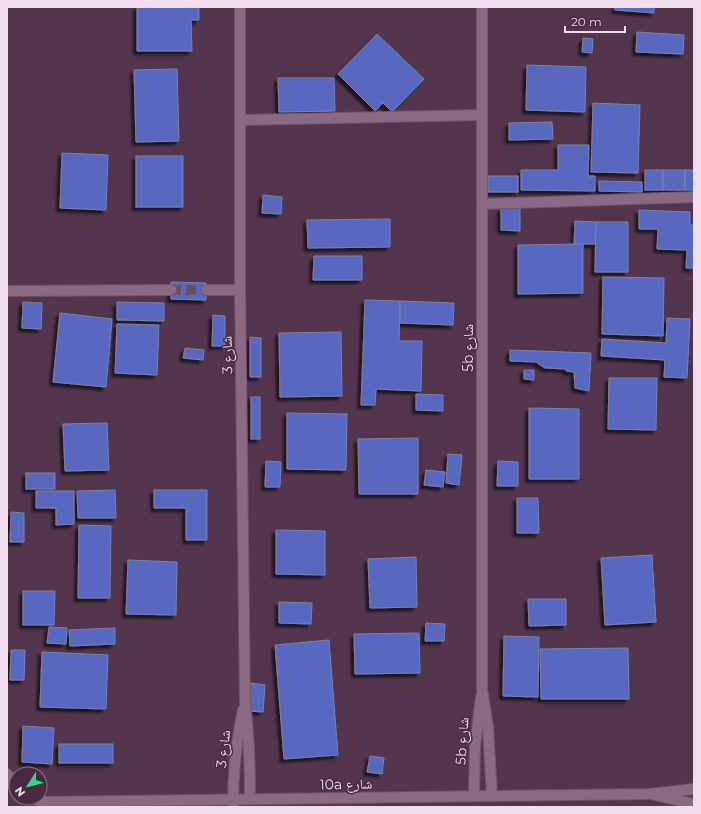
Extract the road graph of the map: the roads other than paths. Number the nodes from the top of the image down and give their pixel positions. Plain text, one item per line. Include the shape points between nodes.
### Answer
1 (240, 7) edge
2 (482, 7) edge
3 (482, 115) junction
4 (240, 120) junction
5 (694, 198) edge
6 (482, 204) junction
7 (171, 290) tunnel mouth
8 (206, 290) tunnel mouth
9 (240, 290) junction
10 (7, 291) edge
11 (482, 689) junction
12 (245, 702) junction
13 (694, 789) edge
14 (649, 794) junction
15 (474, 796) junction
16 (492, 796) junction
17 (250, 799) junction
18 (48, 802) edge
19 (233, 803) edge
20 (694, 804) edge

1 - 4 street, شارع 3
2 - 3 street, 5b شارع
3 - 4 street
3 - 6 street, 5b شارع
4 - 9 street, شارع 3
5 - 6 street
6 - 11 street, 5b شارع
7 - 10 street
8 - 9 street
9 - 12 street, شارع 3
11 - 15 street, 5b شارع via 475,746
11 - 16 street, 5b شارع via 488,727
12 - 17 street, شارع 3 via 250,759
12 - 19 street, شارع 3 via 235,759
13 - 14 street, 10a شارع
14 - 16 street, 10a شارع
14 - 20 street, 10a شارع
15 - 16 street, 10a شارع
15 - 17 street, 10a شارع
17 - 19 street, 10a شارع
18 - 19 street, 10a شارع

